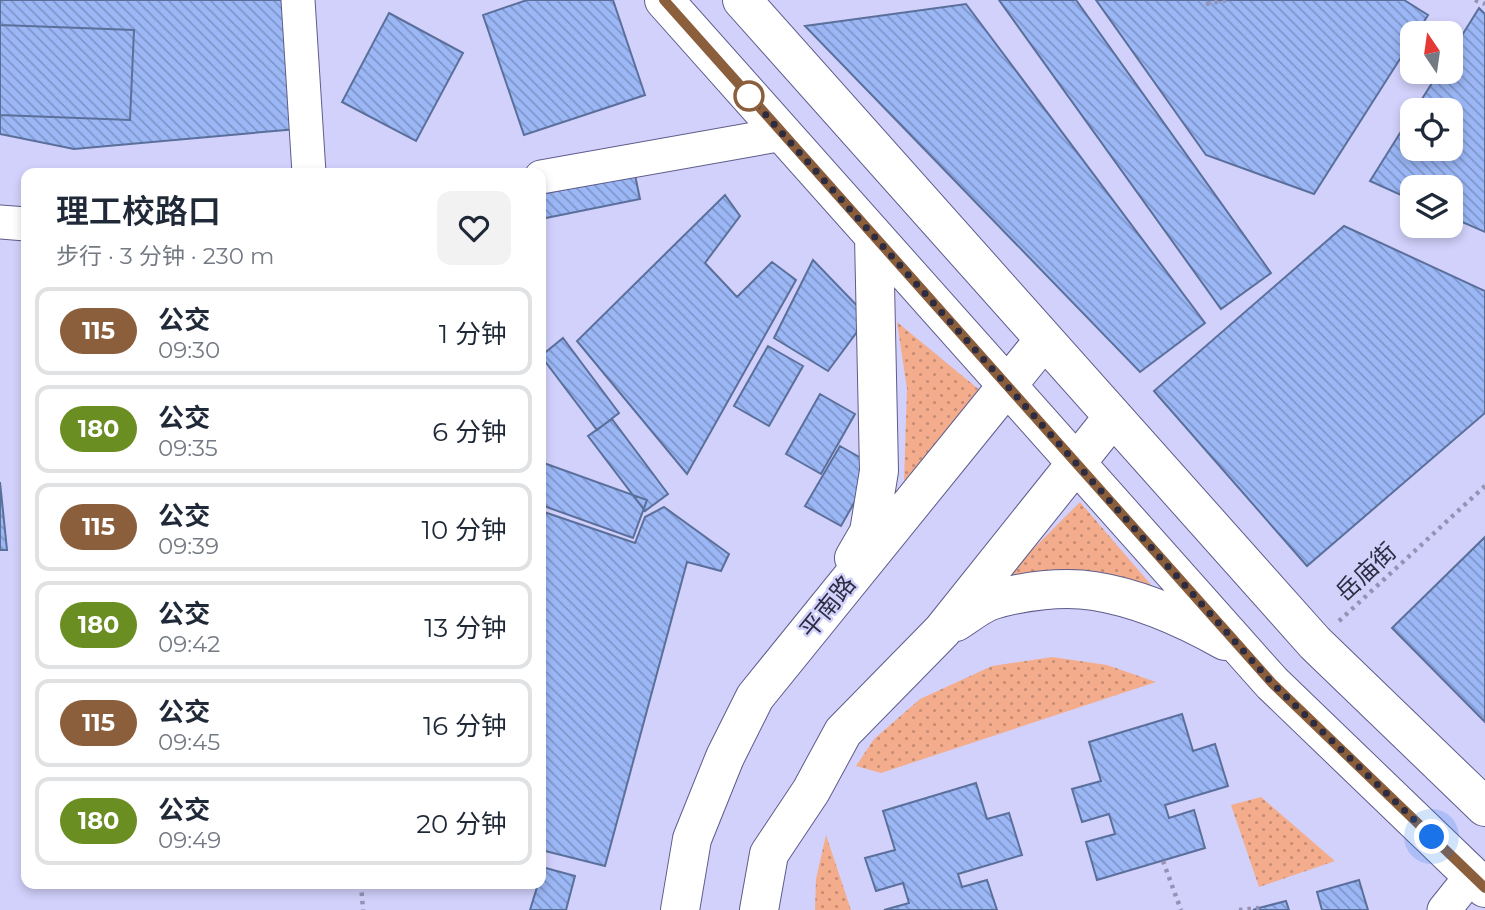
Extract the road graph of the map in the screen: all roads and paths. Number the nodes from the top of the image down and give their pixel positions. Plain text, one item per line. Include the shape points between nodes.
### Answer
1 (298, 0) edge
2 (664, 0) edge
3 (742, 0) edge
4 (1227, 0) edge
5 (1475, 0) edge
6 (1206, 4) dead end
7 (1485, 4) edge
8 (783, 134) junction
9 (309, 168) edge
10 (546, 176) edge
11 (0, 222) edge
12 (21, 224) edge
13 (874, 236) junction
14 (1044, 340) junction
15 (1008, 387) junction
16 (1113, 417) junction
17 (1076, 463) junction
18 (1485, 486) edge
19 (817, 622) junction
20 (942, 631) junction
21 (1315, 643) junction
22 (1241, 649) junction
23 (1485, 807) edge
24 (1163, 861) dead end
25 (1478, 881) edge
26 (361, 889) edge
27 (1259, 908) dead end
28 (363, 910) edge
29 (680, 910) edge
30 (759, 910) edge
31 (1181, 910) edge
32 (1239, 910) edge
33 (1444, 910) edge

1 - 9 lane
2 - 8 main road
3 - 14 main road
4 - 6 path
5 - 7 path
8 - 10 lane
8 - 13 main road
11 - 12 lane
13 - 15 main road
13 - 19 main road via 879,471 869,532
14 - 15 main road, 平南路
14 - 16 main road
15 - 17 main road
15 - 19 main road, 平南路
16 - 17 main road
16 - 21 main road
17 - 20 main road
17 - 22 main road
18 - 21 path, 岳庙街
19 - 29 main road, 平南路 via 755,697 726,757 692,839
20 - 22 main road via 991,601 1049,590 1094,590 1200,627
20 - 30 main road via 844,732 769,854
21 - 23 main road
22 - 25 main road
24 - 31 path
25 - 33 lane
26 - 28 path
27 - 32 path

